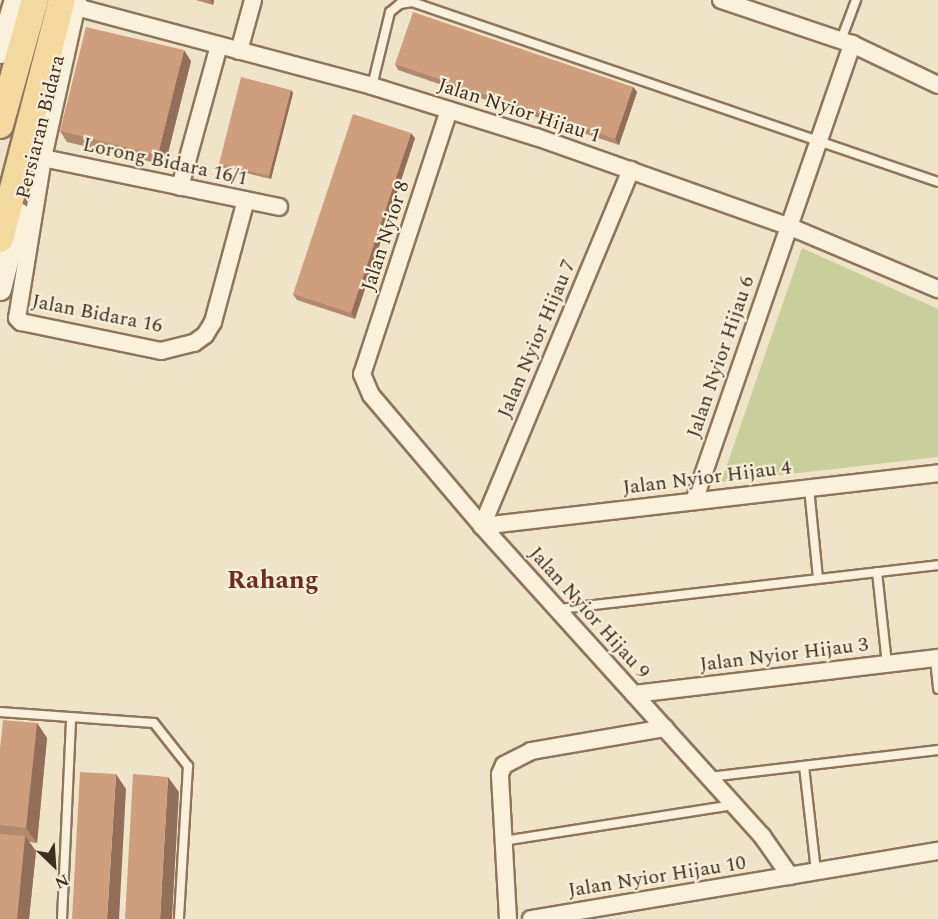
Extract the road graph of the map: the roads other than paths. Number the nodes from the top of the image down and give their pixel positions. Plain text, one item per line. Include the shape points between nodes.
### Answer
1 (16, 0) edge
2 (35, 0) edge
3 (253, 0) edge
4 (721, 0) edge
5 (856, 0) edge
6 (72, 2) edge
7 (847, 42) junction
8 (219, 45) junction
9 (239, 51) junction
10 (0, 52) edge
11 (938, 85) edge
12 (372, 86) junction
13 (449, 110) junction
14 (0, 126) edge
15 (818, 141) junction
16 (43, 158) junction
17 (631, 170) junction
18 (938, 182) edge
19 (180, 187) junction
20 (246, 200) junction
21 (279, 207) dead end
22 (788, 226) junction
23 (0, 239) edge
24 (0, 289) edge
25 (938, 289) edge
26 (362, 374) joint
27 (938, 473) edge
28 (808, 488) junction
29 (694, 501) junction
30 (482, 526) junction
31 (938, 565) edge
32 (876, 572) junction
33 (818, 578) junction
34 (559, 609) junction
35 (936, 658) edge
36 (887, 664) junction
37 (938, 689) edge
38 (634, 694) junction
39 (0, 712) edge
40 (71, 717) junction
41 (665, 728) junction
42 (938, 750) edge
43 (804, 766) junction
44 (708, 777) junction
45 (734, 805) junction
46 (503, 841) junction
47 (938, 851) edge
48 (816, 872) junction
49 (790, 876) junction
50 (62, 919) edge
51 (179, 919) edge
52 (508, 919) edge
53 (531, 919) edge

1 - 10 main road
2 - 14 main road, Persiaran Bidara
3 - 9 street
4 - 7 street
5 - 7 lane
6 - 8 street, Jalan Nyior Hijau 1
6 - 16 street
6 - 23 main road, Persiaran Bidara
6 - 24 main road, Persiaran Bidara
7 - 11 street
7 - 15 street, Jalan Nyior Hijau 6
8 - 9 street, Jalan Nyior Hijau 1
8 - 19 street
9 - 12 street, Jalan Nyior Hijau 1
12 - 13 street, Jalan Nyior Hijau 1
12 - 15 lane via 390,12 400,4 412,2
13 - 17 street, Jalan Nyior Hijau 1
13 - 26 street, Jalan Nyior 8
15 - 18 lane
15 - 22 street, Jalan Nyior Hijau 6
16 - 19 street, Lorong Bidara 16/1
16 - 20 street, Jalan Bidara 16 via 17,318 21,322 161,351 194,343 213,322
17 - 22 street, Jalan Nyior Hijau 1
17 - 30 street, Jalan Nyior Hijau 7
19 - 20 street, Lorong Bidara 16/1
20 - 21 street, Lorong Bidara 16/1
22 - 25 street, Jalan Nyior Hijau 1
22 - 29 street, Jalan Nyior Hijau 6
26 - 30 street, Jalan Nyior Hijau 9 via 371,395
27 - 28 street, Jalan Nyior Hijau 4
28 - 29 street, Jalan Nyior Hijau 4
28 - 33 lane
29 - 30 street, Jalan Nyior Hijau 4
30 - 34 street, Jalan Nyior Hijau 9
31 - 32 lane
32 - 33 lane
32 - 36 lane
33 - 34 lane
34 - 38 street, Jalan Nyior Hijau 9
35 - 36 street, Jalan Nyior Hijau 3
35 - 37 lane
36 - 38 street, Jalan Nyior Hijau 3
38 - 41 street, Jalan Nyior Hijau 9
39 - 40 lane
40 - 50 lane
40 - 51 lane via 154,723 188,766
41 - 44 street, Jalan Nyior Hijau 9
41 - 46 street via 531,751 511,759 500,774
42 - 43 lane
43 - 44 lane
43 - 48 lane
44 - 45 street, Jalan Nyior Hijau 9
45 - 46 lane
45 - 49 street, Jalan Nyior Hijau 9
46 - 52 street
47 - 48 street, Jalan Nyior Hijau 10
48 - 49 street, Jalan Nyior Hijau 10
49 - 53 street, Jalan Nyior Hijau 10

